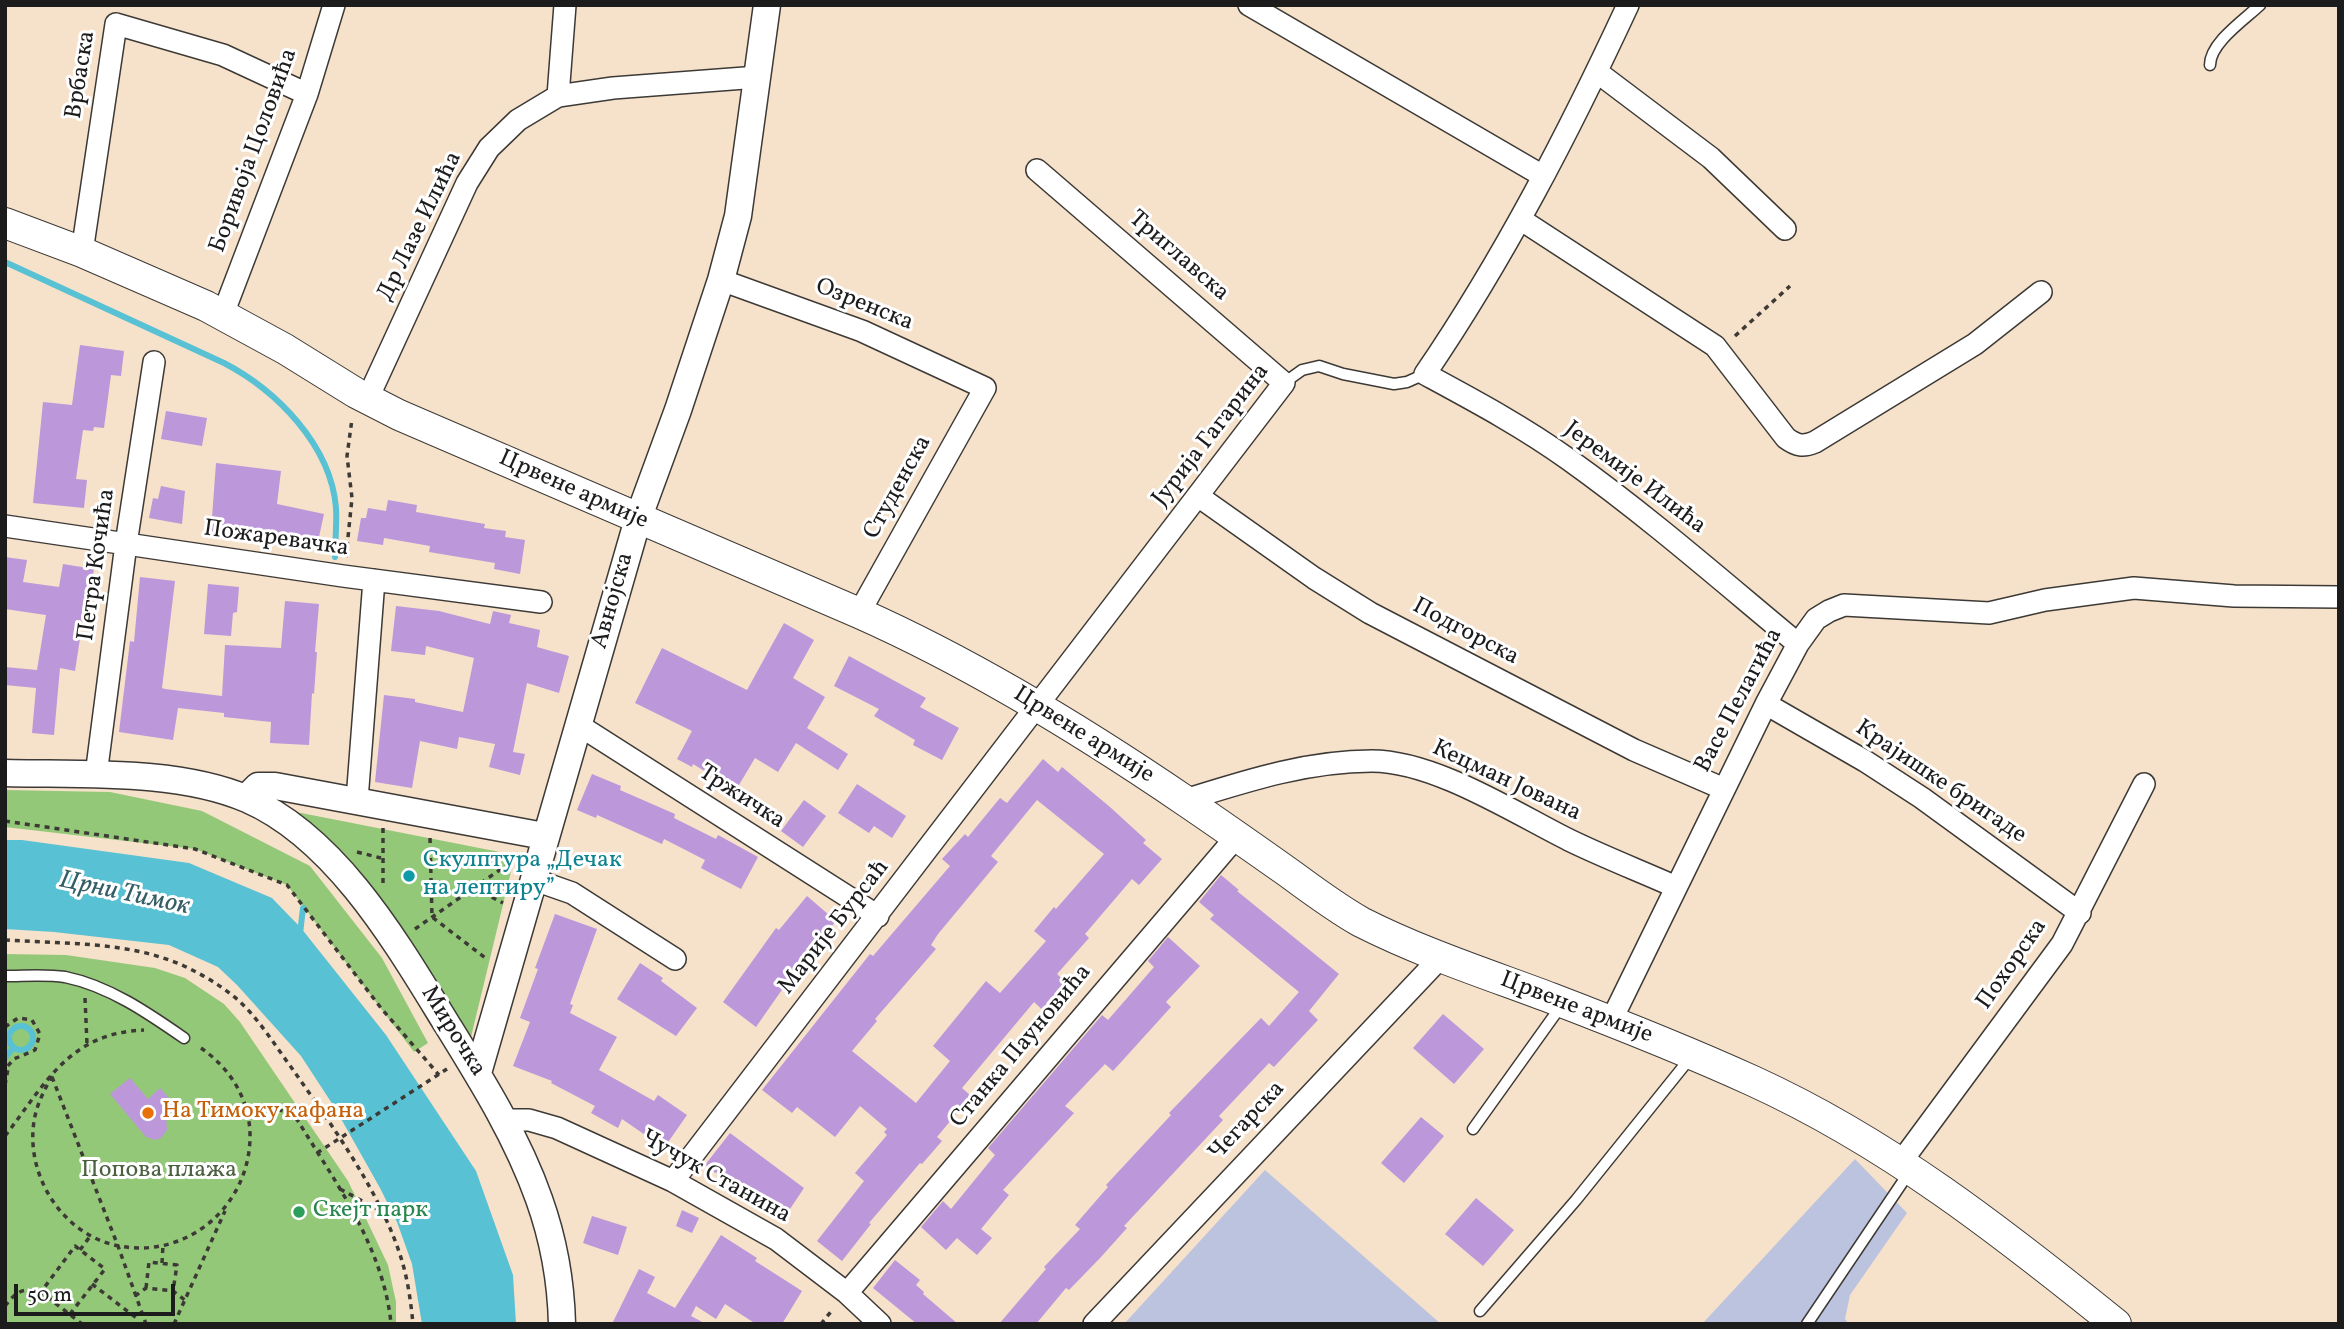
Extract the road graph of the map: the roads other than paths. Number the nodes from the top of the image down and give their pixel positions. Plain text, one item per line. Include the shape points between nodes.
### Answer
1 (334, 5) edge
2 (565, 5) edge
3 (767, 5) edge
4 (1249, 5) edge
5 (1628, 5) edge
6 (2260, 5) edge
7 (2210, 65) dead end
8 (1597, 72) junction
9 (758, 77) junction
10 (307, 94) junction
11 (558, 96) junction
12 (1037, 170) dead end
13 (1543, 176) junction
14 (1520, 219) junction
15 (5, 223) edge
16 (1785, 229) dead end
17 (82, 252) junction
18 (721, 280) junction
19 (2041, 292) dead end
20 (223, 314) junction
21 (153, 362) dead end
22 (1425, 374) junction
23 (1284, 383) junction
24 (985, 388) joint
25 (362, 396) junction
26 (1198, 496) junction
27 (638, 519) junction
28 (5, 526) edge
29 (126, 544) junction
30 (374, 580) junction
31 (2339, 597) edge
32 (541, 602) dead end
33 (859, 613) junction
34 (1798, 644) junction
35 (1766, 704) junction
36 (1037, 706) junction
37 (577, 724) junction
38 (5, 772) edge
39 (96, 775) junction
40 (2144, 784) dead end
41 (1724, 789) junction
42 (246, 798) junction
43 (357, 800) junction
44 (1185, 800) junction
45 (1237, 835) junction
46 (544, 836) junction
47 (532, 879) junction
48 (1676, 887) junction
49 (2080, 913) junction
50 (878, 916) junction
51 (1441, 957) junction
52 (675, 959) dead end
53 (5, 976) edge
54 (1563, 1003) junction
55 (1611, 1021) junction
56 (184, 1038) road end
57 (1693, 1055) junction
58 (478, 1073) junction
59 (504, 1120) junction
60 (1473, 1129) dead end
61 (1907, 1165) junction
62 (673, 1181) junction
63 (847, 1293) junction
64 (1480, 1311) dead end
65 (562, 1324) edge
66 (880, 1324) edge
67 (1094, 1324) edge
68 (1807, 1324) edge
69 (2116, 1324) edge

1 - 10 street, Боривоја Цоловића
2 - 11 street
3 - 9 street, Авнојска
4 - 13 street
5 - 8 street
6 - 7 lane via 2216,46
8 - 13 street
8 - 16 street via 1711,158
9 - 11 street, Др Лазе Илића
9 - 18 street, Авнојска via 738,216
10 - 17 street, Врбаска via 223,55 116,24
10 - 20 street, Боривоја Цоловића
11 - 25 street, Др Лазе Илића via 518,120 489,148 467,183
12 - 23 street, Триглавска
13 - 14 street
14 - 19 street via 1714,346 1786,439 1804,446 1975,344
14 - 22 street
15 - 17 main road, Црвене армије
17 - 20 main road, Црвене армије
18 - 24 street, Озренска via 862,331
18 - 27 street, Авнојска
20 - 25 main road, Црвене армије
21 - 29 street, Петра Кочића
22 - 23 lane, Јурија Гагарина via 1394,384 1319,366 1302,370
22 - 34 street, Јеремије Илића via 1567,458
23 - 26 street, Јурија Гагарина
24 - 33 street, Студенска
25 - 27 main road, Црвене армије
26 - 36 street, Јурија Гагарина
26 - 41 street, Подгорска via 1370,613 1634,750
27 - 33 main road, Црвене армије
27 - 37 street, Авнојска
28 - 29 street, Пожаревачка
29 - 30 street, Пожаревачка
29 - 39 street, Петра Кочића
30 - 32 street, Пожаревачка
30 - 43 street
31 - 34 street, Васе Пелагића via 2234,596 2134,588 1989,613 1844,605 1816,620
33 - 36 main road, Црвене армије
34 - 35 street, Васе Пелагића
35 - 41 street, Васе Пелагића
35 - 49 street, Крајишке бригаде via 1922,798
36 - 44 main road, Црвене армије
36 - 50 street, Марије Бурсаћ
37 - 46 street, Авнојска
37 - 50 street, Тржичка
38 - 39 street, Мирочка
39 - 42 street, Мирочка via 167,779
40 - 49 street, Похорска
41 - 48 street, Васе Пелагића
42 - 43 street via 253,789 266,785
42 - 58 street, Мирочка via 294,827 373,911
43 - 46 street
44 - 45 main road, Црвене армије
44 - 48 street, Кецман Јована via 1270,774 1323,764 1374,761 1405,765
45 - 51 main road, Црвене армије via 1346,913
45 - 63 street, Станка Пауновића
46 - 47 street, Авнојска
47 - 52 street via 572,892
47 - 58 street, Авнојска
48 - 55 street, Васе Пелагића
49 - 61 street, Похорска
50 - 62 street, Марије Бурсаћ
51 - 54 main road, Црвене армије
51 - 67 street, Чегарска
53 - 56 lane via 83,982 129,1002
54 - 55 main road, Црвене армије
54 - 60 lane
55 - 57 main road, Црвене армије
57 - 61 main road, Црвене армије via 1792,1100
57 - 64 lane
58 - 59 street, Мирочка
59 - 62 street, Чучук Станина via 528,1120 557,1128
59 - 65 street, Мирочка via 540,1200 555,1257
61 - 68 lane
61 - 69 main road, Црвене армије
62 - 63 street, Чучук Станина via 776,1239
63 - 66 street, Чучук Станина

